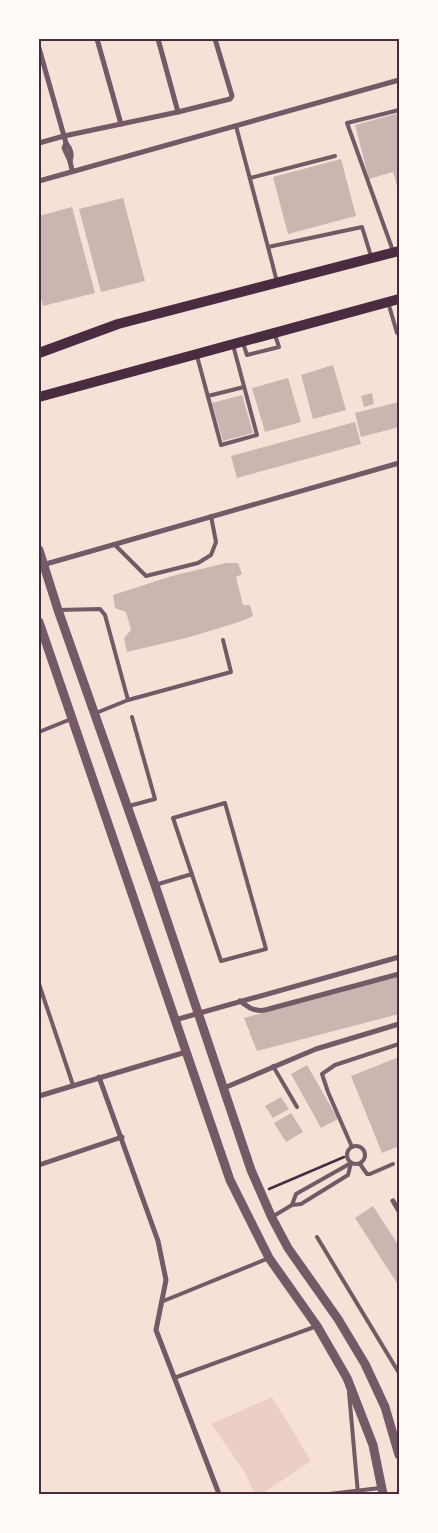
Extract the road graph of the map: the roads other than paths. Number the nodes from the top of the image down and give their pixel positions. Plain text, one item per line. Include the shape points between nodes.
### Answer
1 (97, 39) edge
2 (158, 39) edge
3 (215, 39) edge
4 (39, 48) edge
5 (399, 80) edge
6 (399, 110) edge
7 (178, 112) junction
8 (121, 124) junction
9 (236, 126) junction
10 (64, 136) junction
11 (39, 143) edge
12 (335, 156) dead end
13 (72, 170) junction
14 (250, 178) junction
15 (39, 181) edge
16 (268, 247) junction
17 (396, 252) edge
18 (371, 258) junction
19 (277, 283) junction
20 (399, 299) edge
21 (388, 302) junction
22 (274, 332) junction
23 (399, 332) edge
24 (237, 343) junction
25 (39, 353) edge
26 (196, 354) junction
27 (244, 387) junction
28 (208, 396) junction
29 (39, 397) edge
30 (399, 463) edge
31 (211, 516) junction
32 (114, 544) junction
33 (39, 550) edge
34 (41, 565) edge
35 (58, 610) junction
36 (39, 622) edge
37 (223, 640) dead end
38 (128, 700) junction
39 (94, 714) junction
40 (132, 717) dead end
41 (71, 719) junction
42 (39, 732) edge
43 (127, 807) junction
44 (192, 874) junction
45 (155, 885) junction
46 (399, 957) edge
47 (399, 974) edge
48 (39, 984) edge
49 (240, 1000) junction
50 (197, 1012) junction
51 (174, 1020) junction
52 (399, 1024) edge
53 (399, 1044) edge
54 (186, 1052) junction
55 (272, 1066) junction
56 (100, 1078) junction
57 (74, 1085) junction
58 (224, 1088) junction
59 (39, 1096) edge
60 (297, 1107) dead end
61 (122, 1138) junction
62 (352, 1147) junction
63 (350, 1163) junction
64 (360, 1164) junction
65 (393, 1164) dead end
66 (39, 1165) edge
67 (393, 1201) dead end
68 (292, 1205) junction
69 (399, 1211) edge
70 (272, 1218) junction
71 (317, 1237) dead end
72 (269, 1258) junction
73 (161, 1302) junction
74 (317, 1326) junction
75 (399, 1373) edge
76 (174, 1378) junction
77 (347, 1378) junction
78 (398, 1442) edge
79 (399, 1455) edge
80 (383, 1491) edge
81 (358, 1493) edge
82 (219, 1494) edge
83 (329, 1494) edge

1 - 8 street
2 - 7 street
3 - 7 street via 232,96 229,100
4 - 10 street
5 - 9 street
6 - 17 lane via 347,123
7 - 8 street
8 - 10 street
9 - 13 street
9 - 14 lane
10 - 11 street
10 - 13 street via 72,155
12 - 14 lane
13 - 15 street
14 - 16 lane
16 - 18 lane via 362,227
16 - 19 lane
17 - 18 main road
18 - 19 main road
19 - 25 main road via 118,324
20 - 21 main road
21 - 22 main road
21 - 23 lane via 396,333
22 - 24 main road
22 - 24 lane via 279,346 247,356
24 - 26 main road
24 - 27 lane
26 - 28 lane
26 - 29 main road
27 - 28 lane
27 - 28 lane via 257,435 221,445
30 - 31 street
31 - 32 street
31 - 32 lane via 216,542 211,555 198,563 146,576
32 - 34 street
33 - 34 street
34 - 35 street
35 - 38 lane via 100,609 105,615
35 - 39 street
36 - 41 street
37 - 38 lane via 231,672
38 - 39 lane
39 - 43 street
40 - 43 lane via 155,799
41 - 42 lane
41 - 51 street
43 - 45 street
44 - 44 lane via 221,961 266,949 225,803 173,818
44 - 45 lane
45 - 50 street
46 - 49 street
47 - 49 street via 259,1011
48 - 57 lane
49 - 50 street
50 - 51 street
50 - 58 street
51 - 54 street
52 - 55 street via 324,1046
53 - 62 lane via 335,1065 322,1074
54 - 56 street
54 - 72 street via 230,1180
55 - 58 street
55 - 60 lane
56 - 57 street
56 - 61 street
57 - 59 street
58 - 70 street via 251,1170
61 - 66 street
61 - 73 street via 158,1240 166,1280
62 - 63 lane via 347,1155
62 - 64 lane via 359,1146 365,1152 364,1162
63 - 64 lane
63 - 68 lane via 296,1194
63 - 68 lane via 348,1175 301,1204
64 - 65 lane via 367,1174
67 - 69 street
68 - 70 lane
70 - 78 street via 288,1248 365,1364
71 - 75 lane
72 - 73 lane
72 - 74 street
73 - 76 street via 156,1330
74 - 76 lane
74 - 77 street
76 - 82 street
77 - 80 street via 373,1445
77 - 81 lane
78 - 79 street
80 - 81 lane
81 - 83 lane

